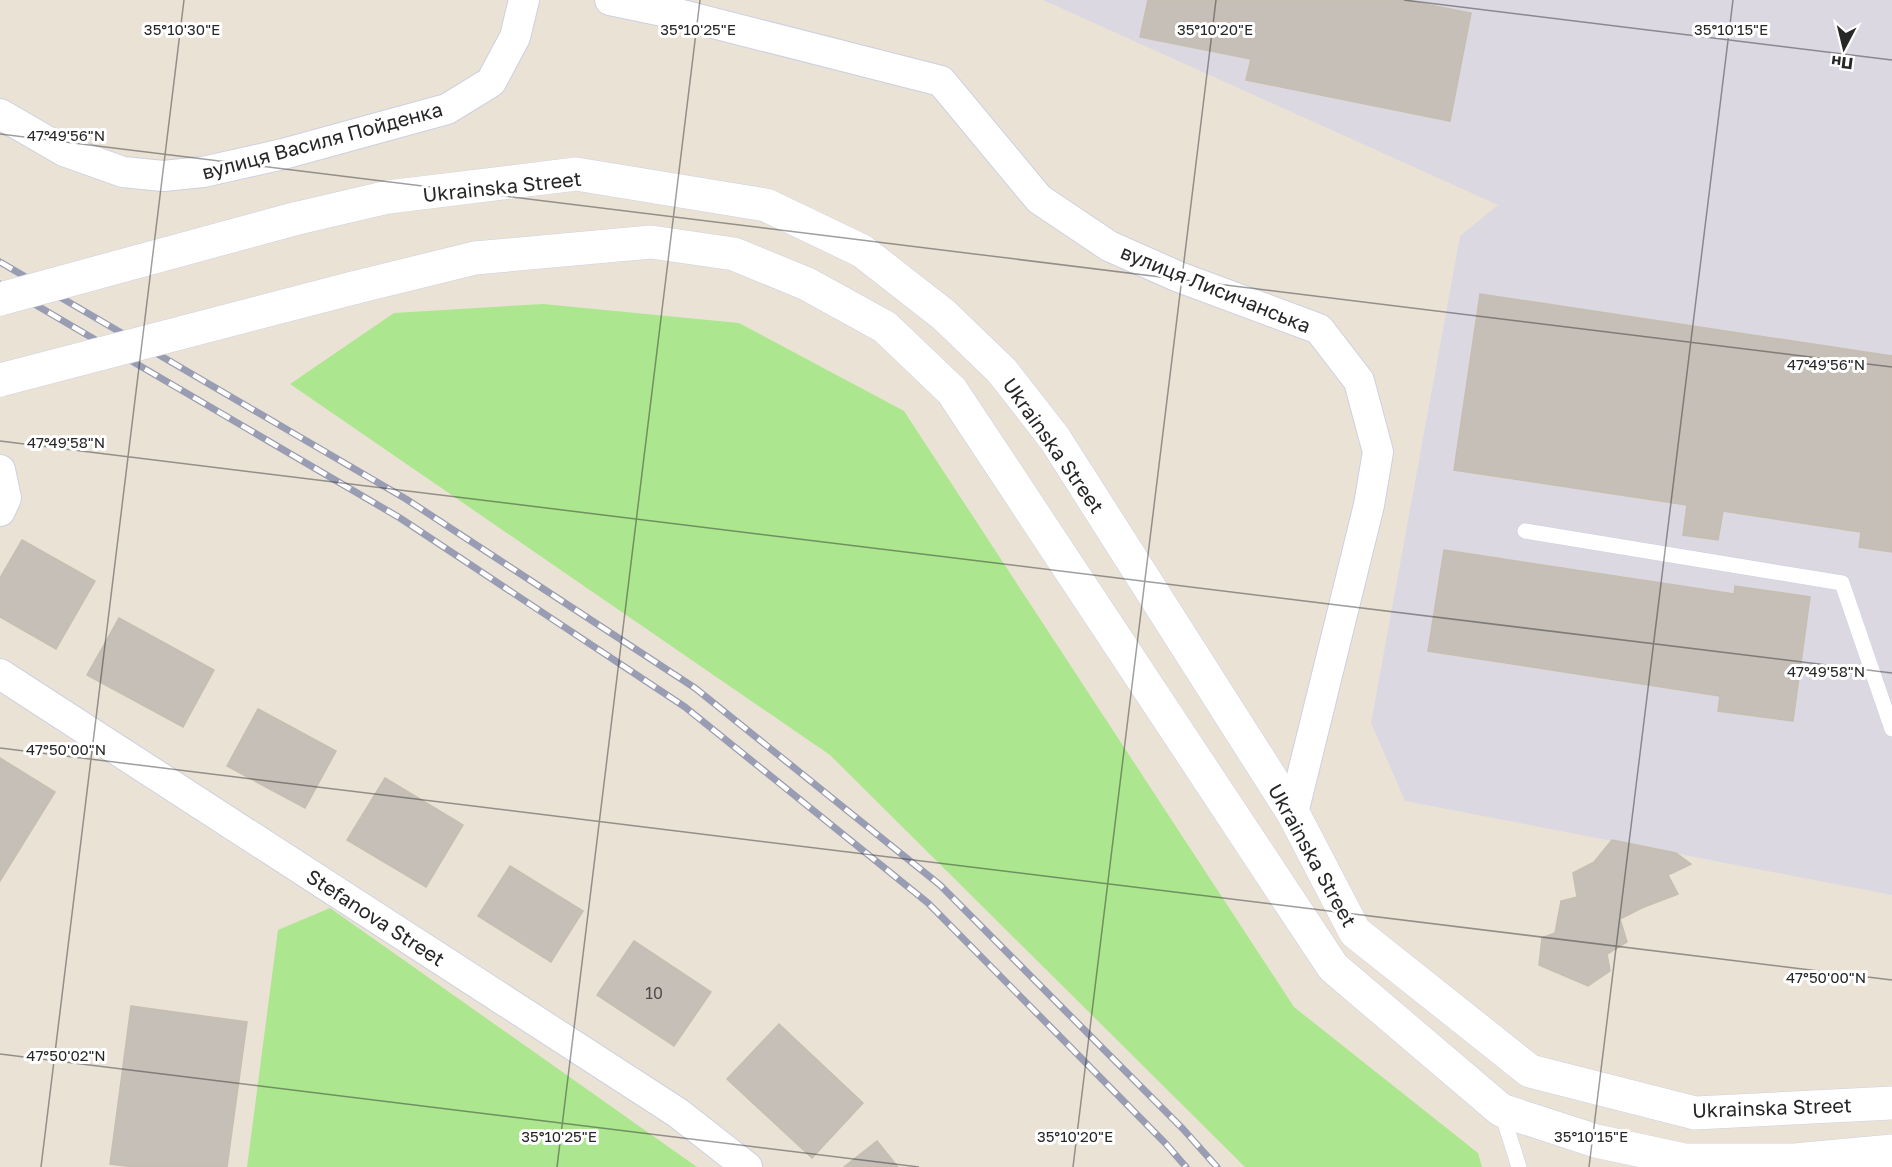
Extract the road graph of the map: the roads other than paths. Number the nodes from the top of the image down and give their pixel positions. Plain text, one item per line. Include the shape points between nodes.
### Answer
1 (524, 0) edge
2 (610, 0) edge
3 (0, 114) edge
4 (0, 299) edge
5 (0, 380) edge
6 (0, 470) edge
7 (0, 511) edge
8 (1525, 531) dead end
9 (0, 674) edge
10 (1892, 729) edge
11 (1293, 813) junction
12 (1892, 1103) edge
13 (1501, 1110) junction
14 (1892, 1151) edge
15 (1791, 1164) edge
16 (747, 1167) edge
17 (1520, 1167) edge

1 - 3 street, вулиця Василя Пойденка via 515,37 491,82 447,109 203,172 163,176 123,172 64,151
2 - 11 street, вулиця Лисичанська via 941,81 1039,199 1109,246 1179,277 1319,329 1359,381 1378,452 1369,505
4 - 11 main road, Ukrainska Street, bridge via 388,197 576,174 766,205 862,250 944,315 1002,371 1055,439
5 - 13 main road, Ukrainska Street, bridge via 475,258 651,242 734,254 807,284 885,327 952,391 1333,967
6 - 7 street via 6,498
8 - 10 lane via 1842,583
9 - 16 street, Stefanova Street via 678,1113
11 - 12 main road, Ukrainska Street via 1355,932 1530,1071 1695,1113
13 - 15 main road, Ukrainska Street via 1596,1142 1684,1160
13 - 17 lane
14 - 15 main road, Ukrainska Street

